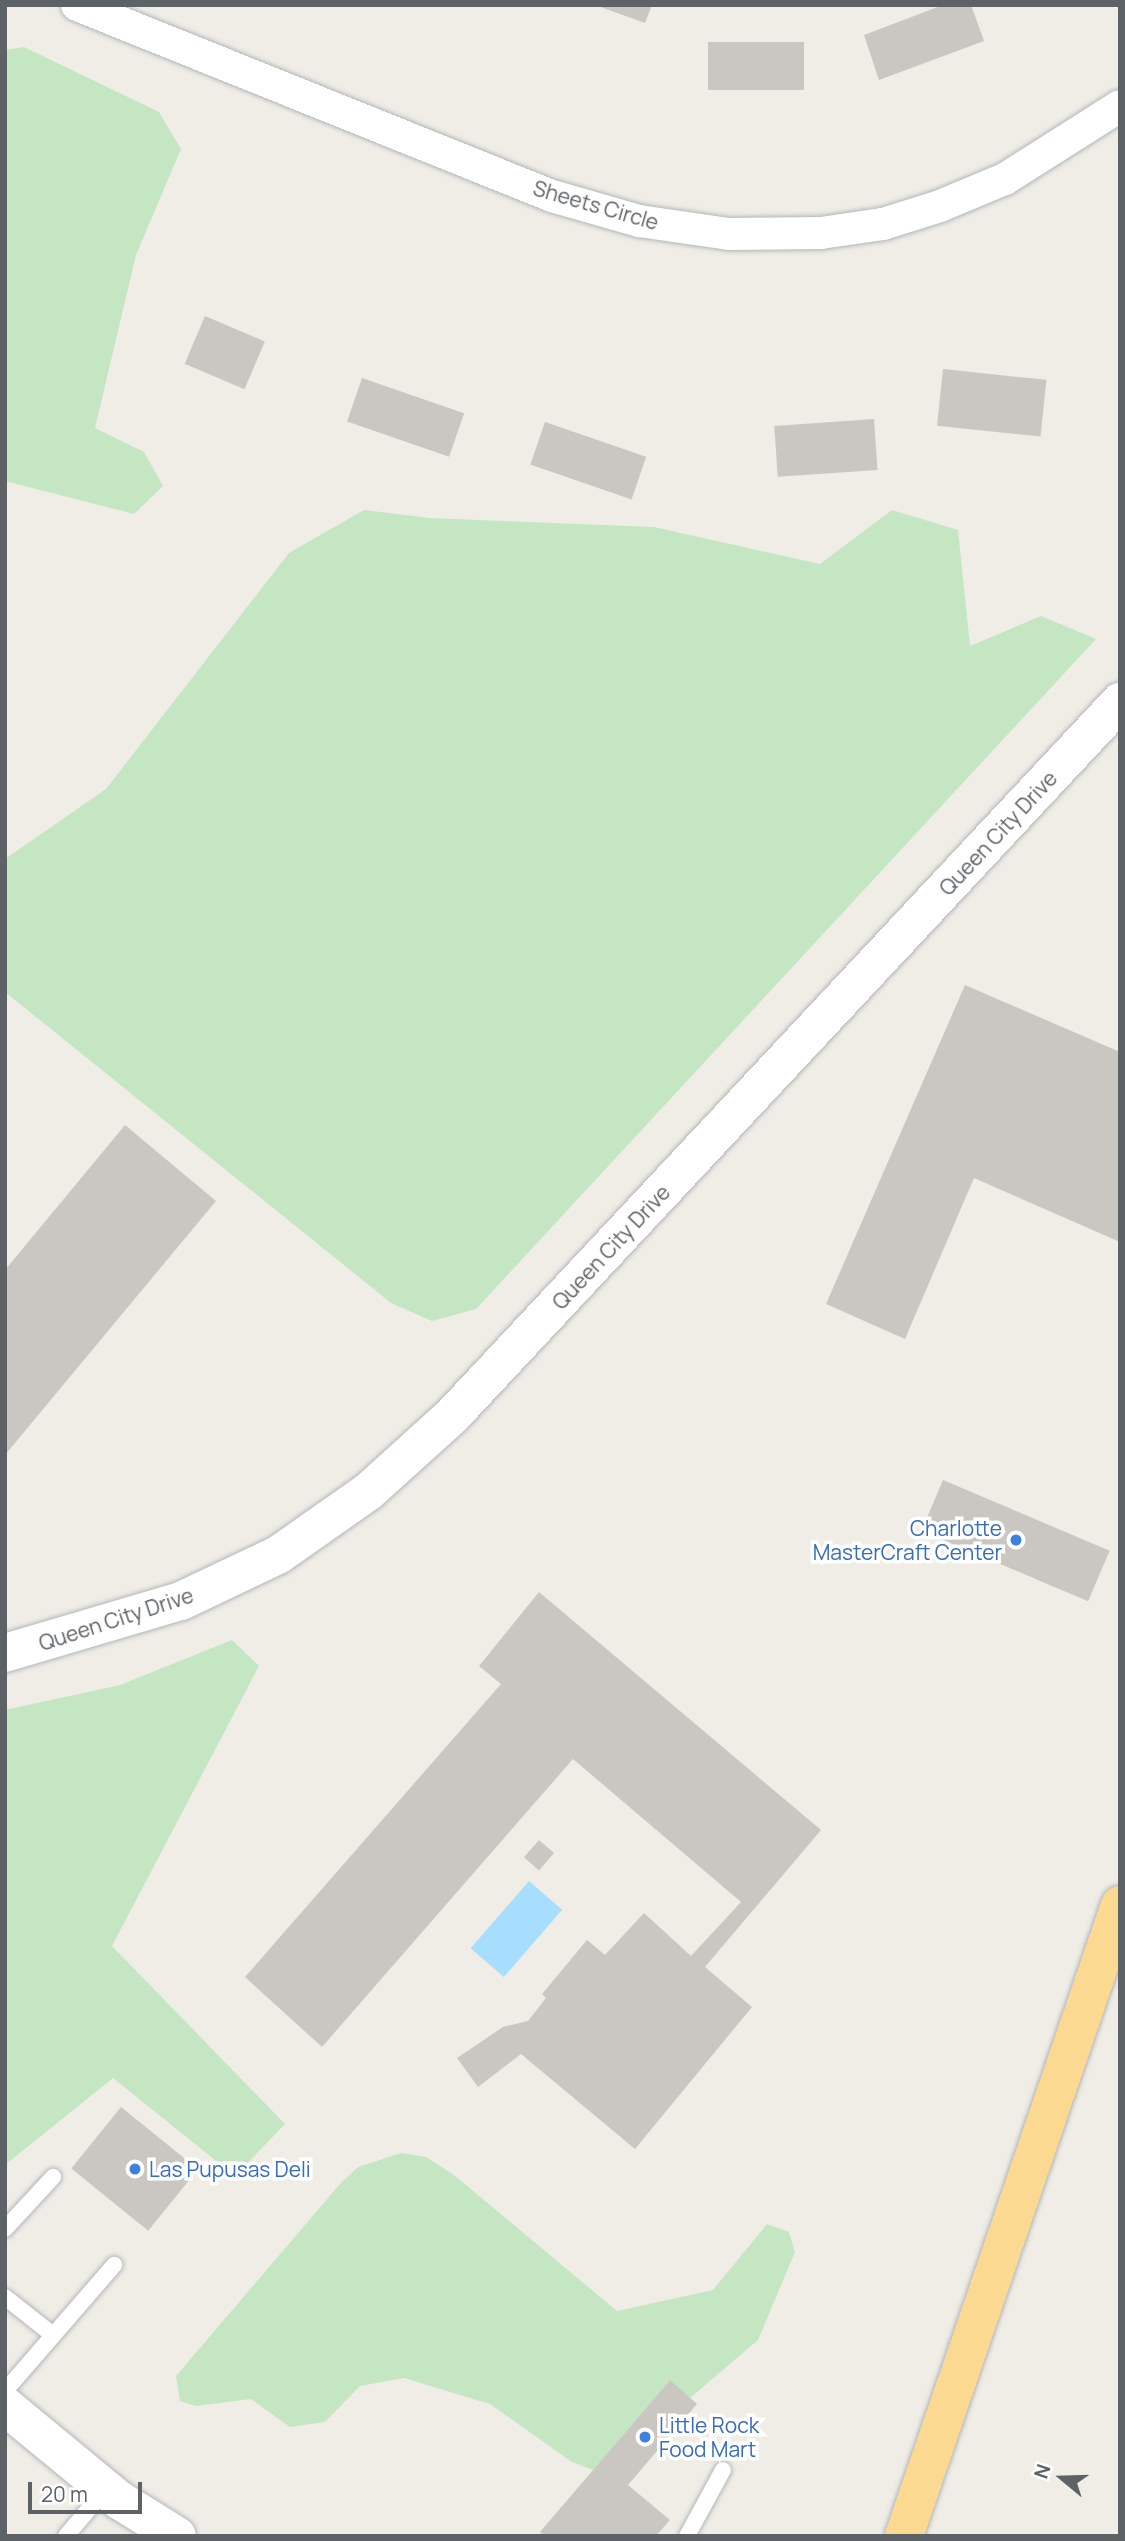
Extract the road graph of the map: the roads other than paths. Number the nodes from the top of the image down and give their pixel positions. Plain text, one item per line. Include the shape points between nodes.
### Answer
1 (77, 5) edge
2 (1120, 107) edge
3 (1120, 702) edge
4 (5, 1653) edge
5 (1120, 1905) edge
6 (53, 2177) dead end
7 (5, 2229) edge
8 (114, 2265) dead end
9 (5, 2297) edge
10 (53, 2335) junction
11 (5, 2391) edge
12 (5, 2406) edge
13 (723, 2470) dead end
14 (112, 2495) junction
15 (66, 2536) edge
16 (150, 2536) edge
17 (177, 2536) edge
18 (687, 2536) edge
19 (904, 2536) edge

1 - 2 street, Sheets Circle via 552,196 639,221 729,234 821,233 883,224 940,206 1005,179
3 - 4 street, Queen City Drive via 453,1416 369,1491 278,1555 181,1601
5 - 19 highway
6 - 7 lane
8 - 10 lane
9 - 10 lane
10 - 11 lane
12 - 14 street
13 - 18 lane
14 - 15 lane
14 - 16 street
14 - 17 street

